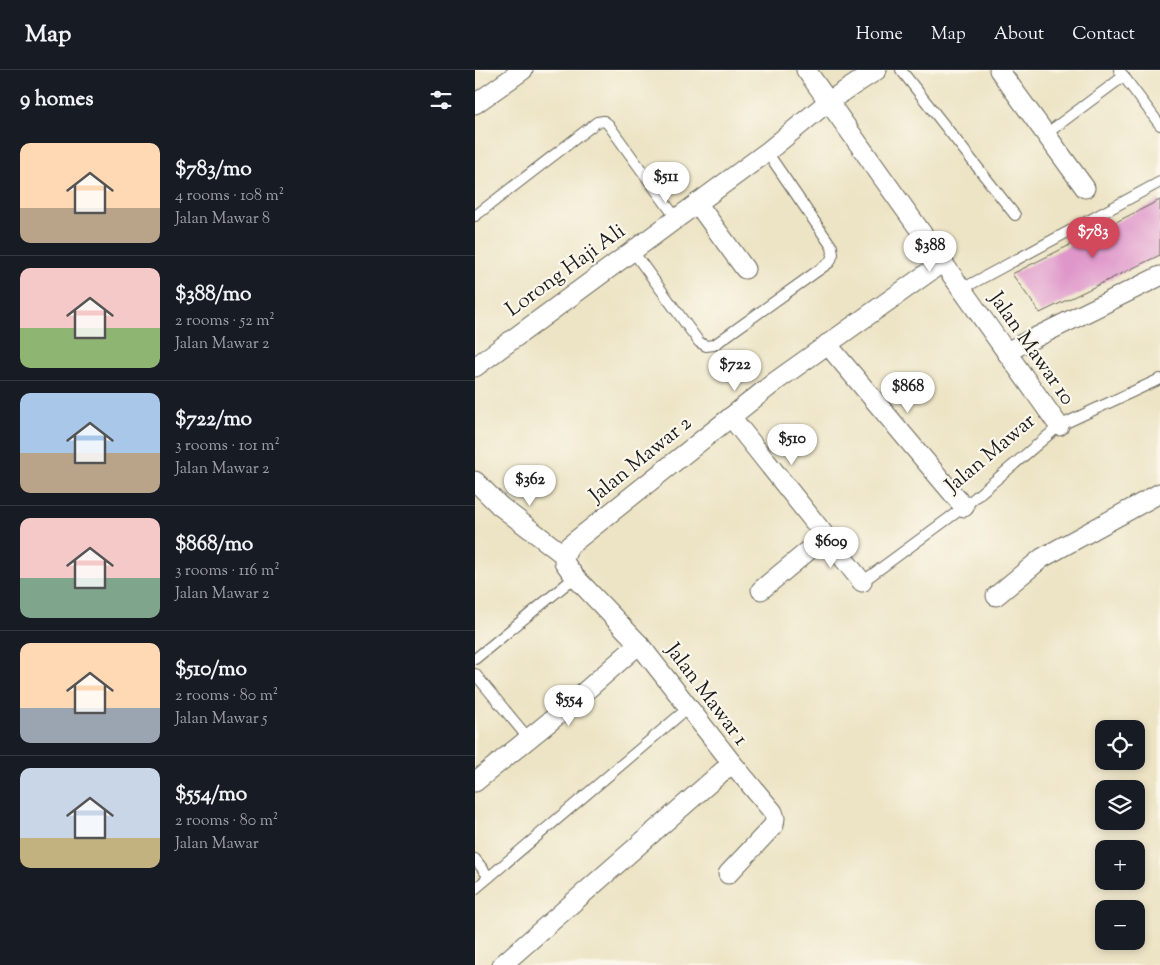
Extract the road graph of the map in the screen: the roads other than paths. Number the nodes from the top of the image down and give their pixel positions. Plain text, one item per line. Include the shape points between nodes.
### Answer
1 (523, 70) edge
2 (806, 70) edge
3 (877, 70) edge
4 (901, 70) edge
5 (999, 70) edge
6 (1121, 73) edge
7 (829, 101) junction
8 (475, 104) edge
9 (1160, 125) edge
10 (1046, 134) junction
11 (767, 152) junction
12 (1160, 182) edge
13 (1085, 188) dead end
14 (697, 203) junction
15 (1015, 215) dead end
16 (475, 216) edge
17 (676, 218) junction
18 (632, 250) junction
19 (943, 262) junction
20 (745, 269) dead end
21 (1160, 276) edge
22 (962, 290) junction
23 (827, 344) junction
24 (1006, 352) junction
25 (475, 367) edge
26 (1160, 379) edge
27 (731, 417) junction
28 (1059, 426) junction
29 (475, 481) edge
30 (1160, 493) edge
31 (964, 507) junction
32 (826, 536) junction
33 (565, 556) junction
34 (575, 577) junction
35 (862, 582) joint
36 (761, 590) dead end
37 (996, 596) dead end
38 (639, 644) junction
39 (475, 658) edge
40 (475, 674) edge
41 (688, 708) junction
42 (529, 739) junction
43 (732, 764) junction
44 (475, 782) edge
45 (475, 859) edge
46 (729, 874) dead end
47 (489, 877) junction
48 (475, 889) edge
49 (502, 965) edge

1 - 8 street
2 - 7 street, Jalan Mawar 10
3 - 7 street, Lorong Haji Ali
4 - 15 lane
5 - 10 street
6 - 9 lane
6 - 10 lane
7 - 11 street, Lorong Haji Ali
7 - 19 street, Jalan Mawar 10
10 - 13 street
11 - 14 street, Lorong Haji Ali
11 - 18 lane via 832,247 830,262 714,345 706,346 699,342
12 - 22 lane
14 - 17 street, Lorong Haji Ali
14 - 20 street
16 - 17 lane via 597,122 604,121
17 - 18 street, Lorong Haji Ali
18 - 25 street, Lorong Haji Ali
19 - 22 street, Jalan Mawar 10
19 - 23 street, Jalan Mawar 2
21 - 24 street
22 - 24 street, Jalan Mawar 10
23 - 27 street, Jalan Mawar 2
23 - 31 street
24 - 28 street, Jalan Mawar 10
26 - 28 lane, Jalan Mawar
27 - 32 street
27 - 33 street, Jalan Mawar 2 via 569,546
28 - 31 lane, Jalan Mawar
29 - 33 street, Jalan Mawar 1 via 501,506
30 - 37 street via 1042,558
31 - 35 lane, Jalan Mawar
32 - 35 street
32 - 36 street
33 - 34 street, Jalan Mawar 1 via 565,562
34 - 38 street, Jalan Mawar 1
34 - 39 lane
38 - 41 street, Jalan Mawar 1
38 - 42 street
40 - 42 lane
41 - 43 street, Jalan Mawar 1
41 - 47 lane
42 - 44 street
43 - 46 street via 775,818 774,825
43 - 49 street, Jalan Mawar 1
45 - 47 lane
47 - 48 lane

